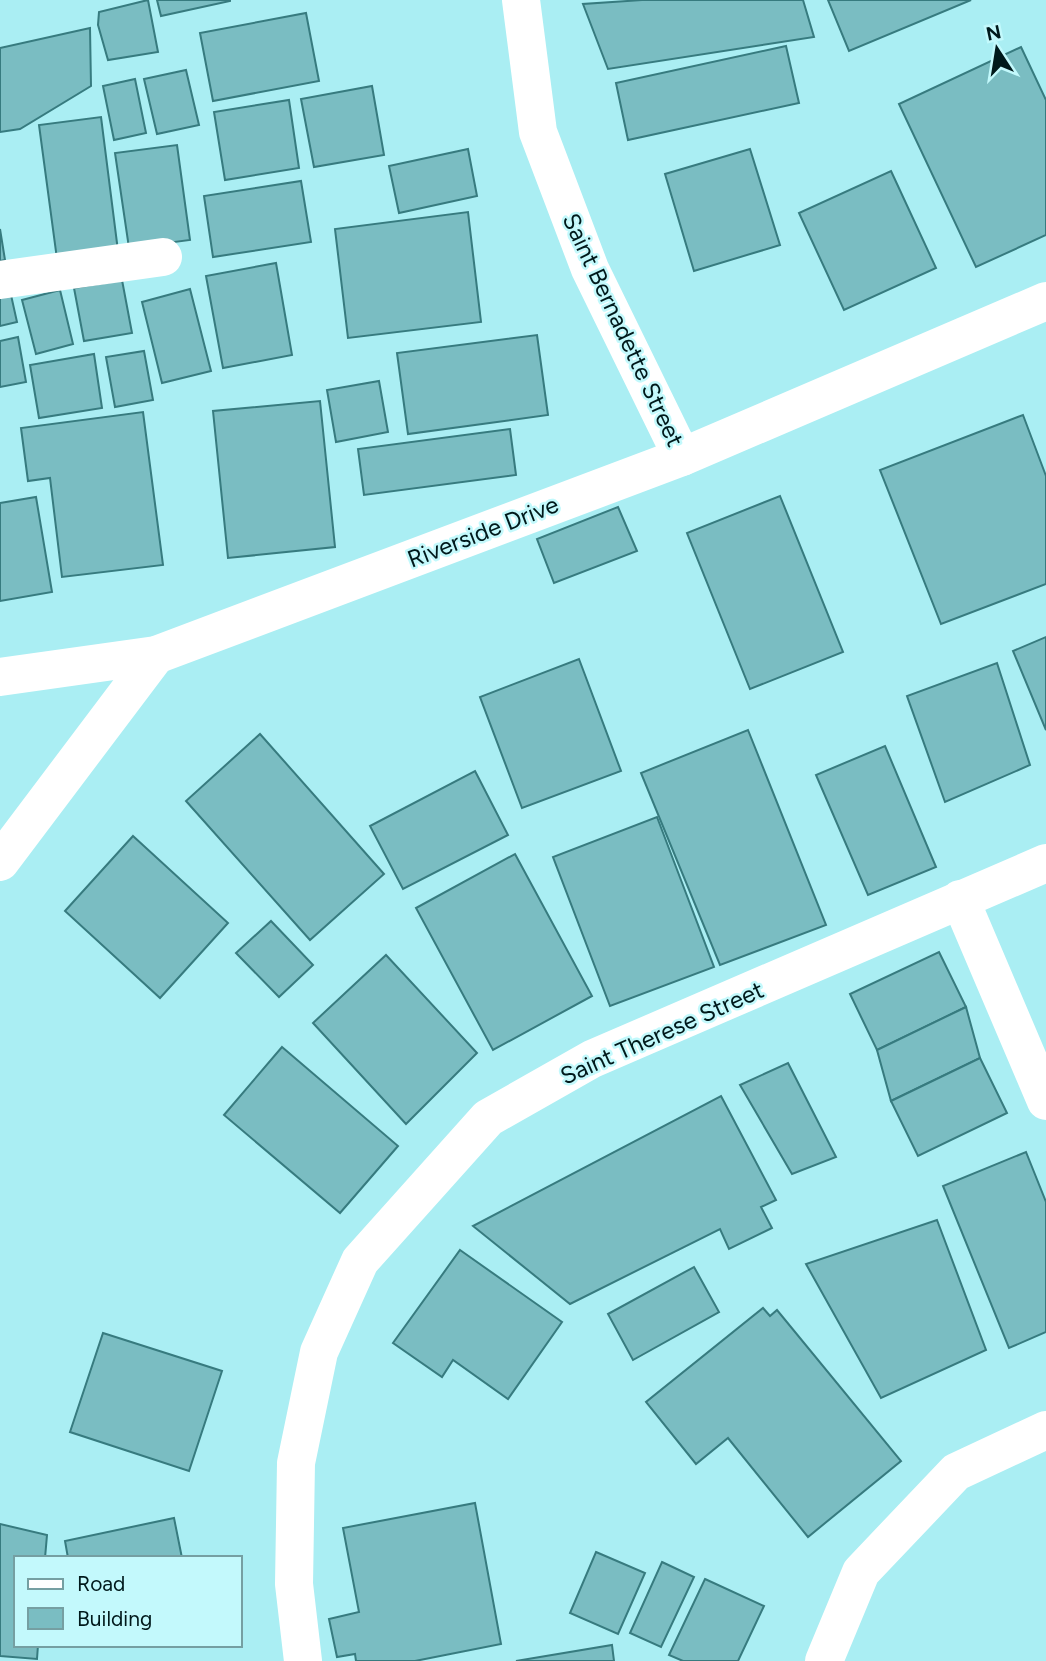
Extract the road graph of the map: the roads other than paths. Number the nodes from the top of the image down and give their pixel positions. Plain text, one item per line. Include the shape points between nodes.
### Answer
1 (522, 0) edge
2 (163, 257) dead end
3 (0, 280) edge
4 (1046, 301) edge
5 (682, 457) junction
6 (156, 655) junction
7 (0, 677) edge
8 (0, 862) edge
9 (1046, 863) edge
10 (960, 899) junction
11 (1046, 1101) edge
12 (1046, 1430) edge
13 (303, 1661) edge
14 (824, 1661) edge

1 - 5 street, Saint Bernadette Street via 538,132 590,269
2 - 3 street
4 - 5 street, Riverside Drive
5 - 6 street, Riverside Drive
6 - 7 street, Riverside Drive
6 - 8 street
9 - 10 street, Saint Therese Street
10 - 11 street
10 - 13 street, Saint Therese Street via 592,1059 488,1118 360,1261 320,1352 296,1463 294,1584
12 - 14 street via 956,1472 861,1572

